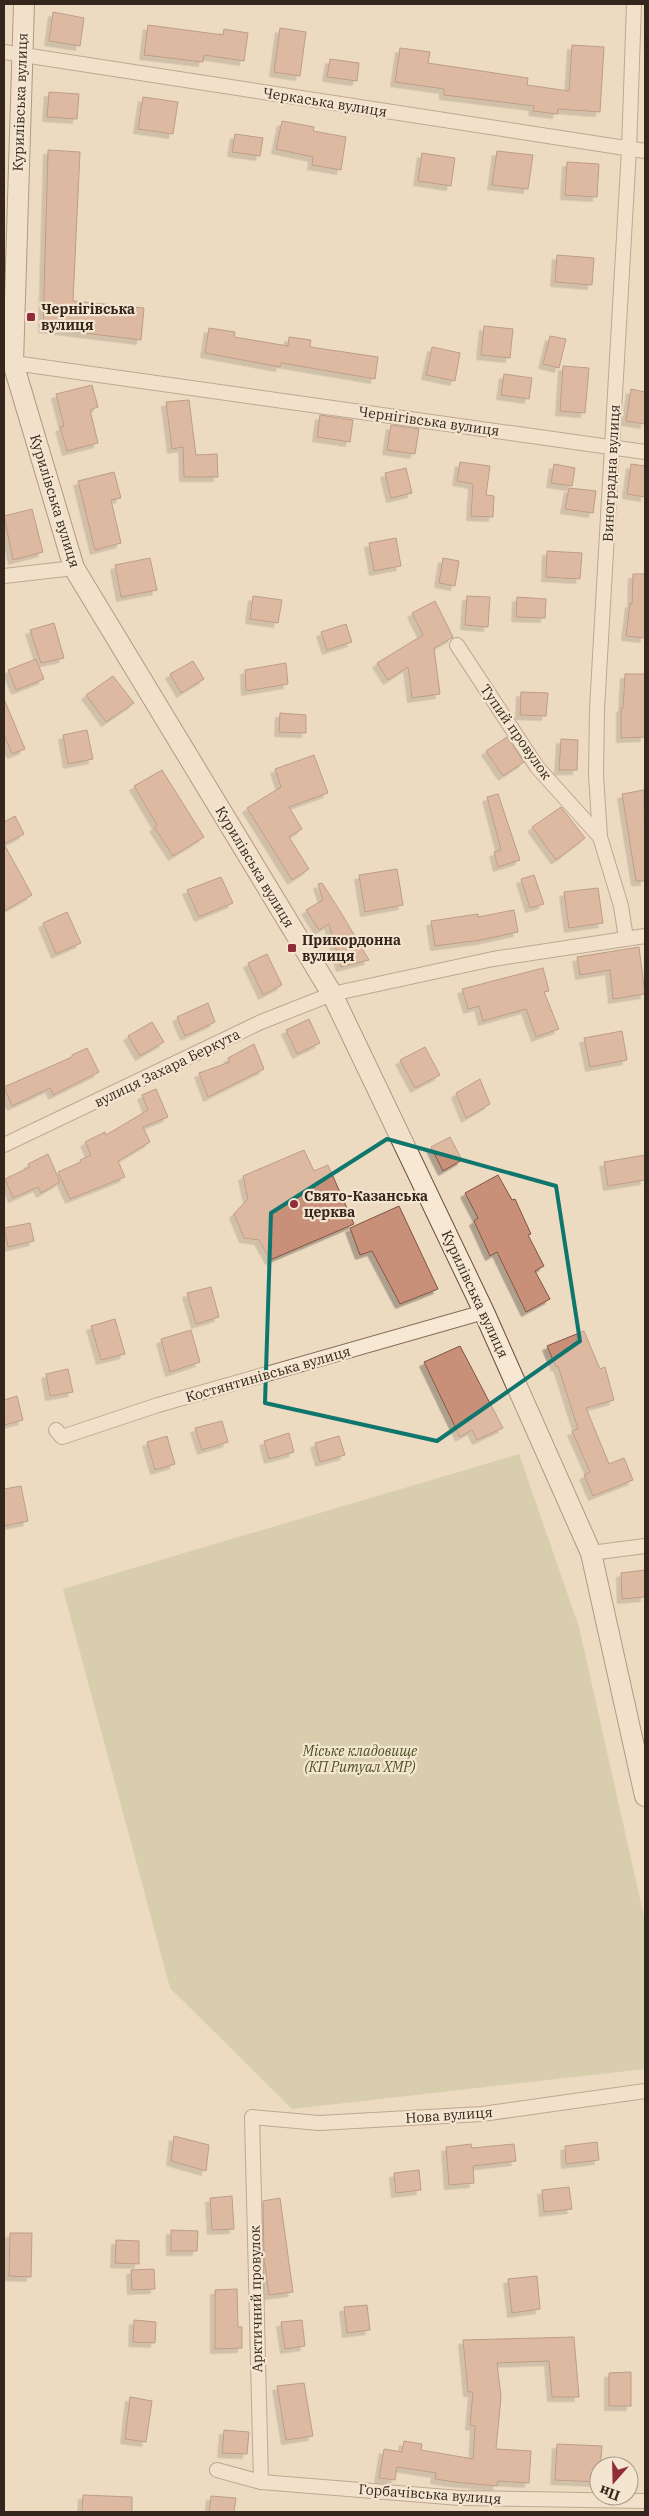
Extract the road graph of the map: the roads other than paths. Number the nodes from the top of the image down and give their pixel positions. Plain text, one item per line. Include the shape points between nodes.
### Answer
1 (24, 4) edge
2 (634, 4) edge
3 (12, 53) edge
4 (628, 149) junction
5 (645, 151) edge
6 (8, 362) edge
7 (612, 446) junction
8 (645, 452) edge
9 (74, 568) junction
10 (4, 576) edge
11 (457, 645) dead end
12 (600, 837) junction
13 (645, 936) edge
14 (626, 938) junction
15 (332, 994) junction
16 (4, 1146) edge
17 (484, 1312) junction
18 (56, 1430) dead end
19 (645, 1546) edge
20 (591, 1553) junction
21 (645, 1796) edge
22 (645, 2090) edge
23 (252, 2117) joint
24 (217, 2470) dead end
25 (261, 2482) junction
26 (645, 2501) edge

1 - 3 main road, Курилівська вулиця
2 - 4 street, Виноградна вулиця
3 - 4 street, Черкаська вулиця
3 - 6 main road, Курилівська вулиця
4 - 5 street, Черкаська вулиця
4 - 7 street, Виноградна вулиця
6 - 7 street, Чернігівська вулиця
6 - 9 main road, Курилівська вулиця
7 - 8 street, Чернігівська вулиця
7 - 12 street, Виноградна вулиця via 597,709 596,776
9 - 10 street
9 - 15 main road, Курилівська вулиця
11 - 12 street, Тупий провулок via 536,767
12 - 14 street, Виноградна вулиця via 621,906
13 - 14 street
14 - 15 street via 493,958
15 - 16 street, вулиця Захара Беркута via 262,1022
15 - 17 main road, Курилівська вулиця
17 - 18 street, Костянтинівська вулиця via 158,1405 62,1437
17 - 20 main road, Курилівська вулиця
19 - 20 street
20 - 21 main road, Курилівська вулиця
22 - 23 street, Нова вулиця via 482,2114 319,2123
23 - 25 street, Арктичний провулок
24 - 25 street, Горбачівська вулиця
25 - 26 street, Горбачівська вулиця via 460,2498

